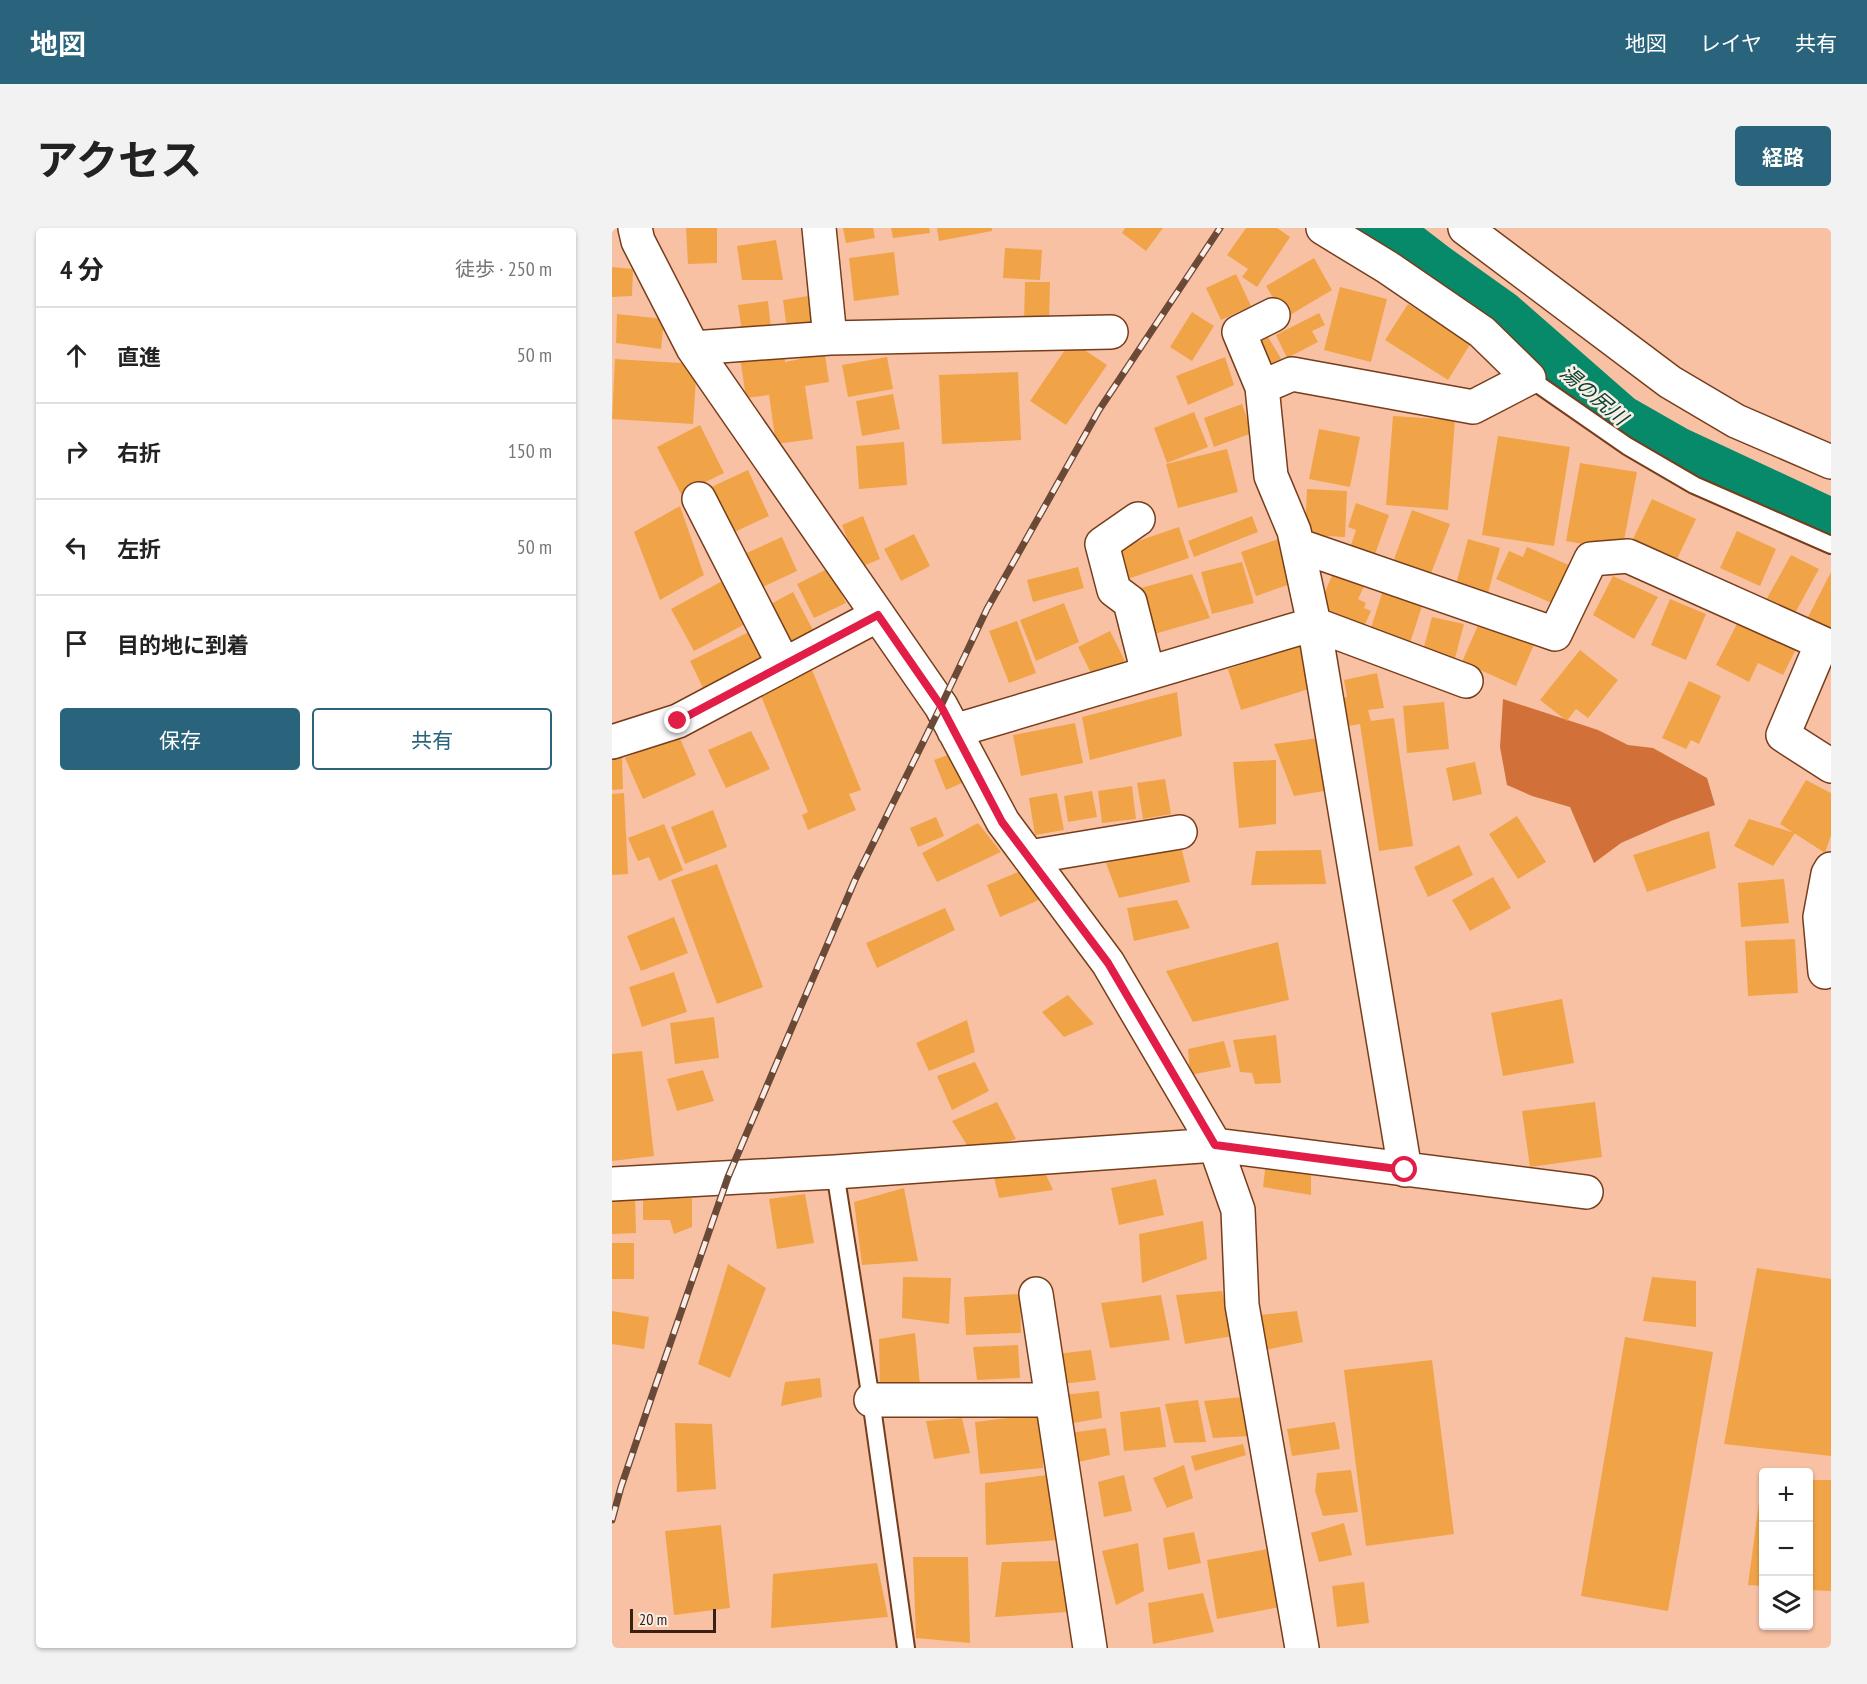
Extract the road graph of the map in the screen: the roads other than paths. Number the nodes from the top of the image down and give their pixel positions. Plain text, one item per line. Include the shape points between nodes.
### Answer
1 (635, 228) edge
2 (819, 228) edge
3 (1323, 228) edge
4 (1465, 228) edge
5 (1273, 315) dead end
6 (1111, 332) dead end
7 (830, 338) junction
8 (693, 348) junction
9 (1529, 378) junction
10 (1262, 387) junction
11 (1831, 462) edge
12 (699, 499) dead end
13 (1138, 519) dead end
14 (1831, 544) edge
15 (1297, 545) junction
16 (878, 615) junction
17 (1314, 624) junction
18 (784, 664) junction
19 (1148, 673) junction
20 (1466, 681) dead end
21 (954, 731) junction
22 (612, 742) edge
23 (1831, 766) edge
24 (1180, 832) dead end
25 (1029, 857) junction
26 (1831, 868) edge
27 (1826, 972) dead end
28 (1215, 1145) junction
29 (1405, 1170) junction
30 (835, 1172) junction
31 (612, 1184) edge
32 (1586, 1192) dead end
33 (1036, 1294) dead end
34 (871, 1400) junction
35 (1052, 1400) junction
36 (906, 1648) edge
37 (1090, 1648) edge
38 (1302, 1648) edge

1 - 8 street
2 - 7 street
3 - 9 street via 1482,332
4 - 11 street via 1670,382 1736,421
5 - 10 street via 1239,332
6 - 7 street
7 - 8 street
8 - 16 street
9 - 10 street via 1473,407 1292,374
9 - 14 lane via 1627,446 1694,485
10 - 15 street via 1271,476
12 - 18 street
13 - 19 street via 1102,544 1114,590 1130,602
15 - 17 street
15 - 23 street via 1555,634 1591,559 1628,556 1821,643 1783,735
16 - 18 street
16 - 21 street
17 - 19 street
17 - 20 street
17 - 29 street
18 - 22 street via 678,721
19 - 21 street
21 - 25 street via 1002,822
24 - 25 street
25 - 28 street via 1108,963
26 - 27 street via 1820,917
28 - 29 street
28 - 30 street
28 - 38 street via 1238,1210 1242,1305
29 - 32 street
30 - 31 street
30 - 34 lane
33 - 35 street
34 - 35 street
34 - 36 lane
35 - 37 street

